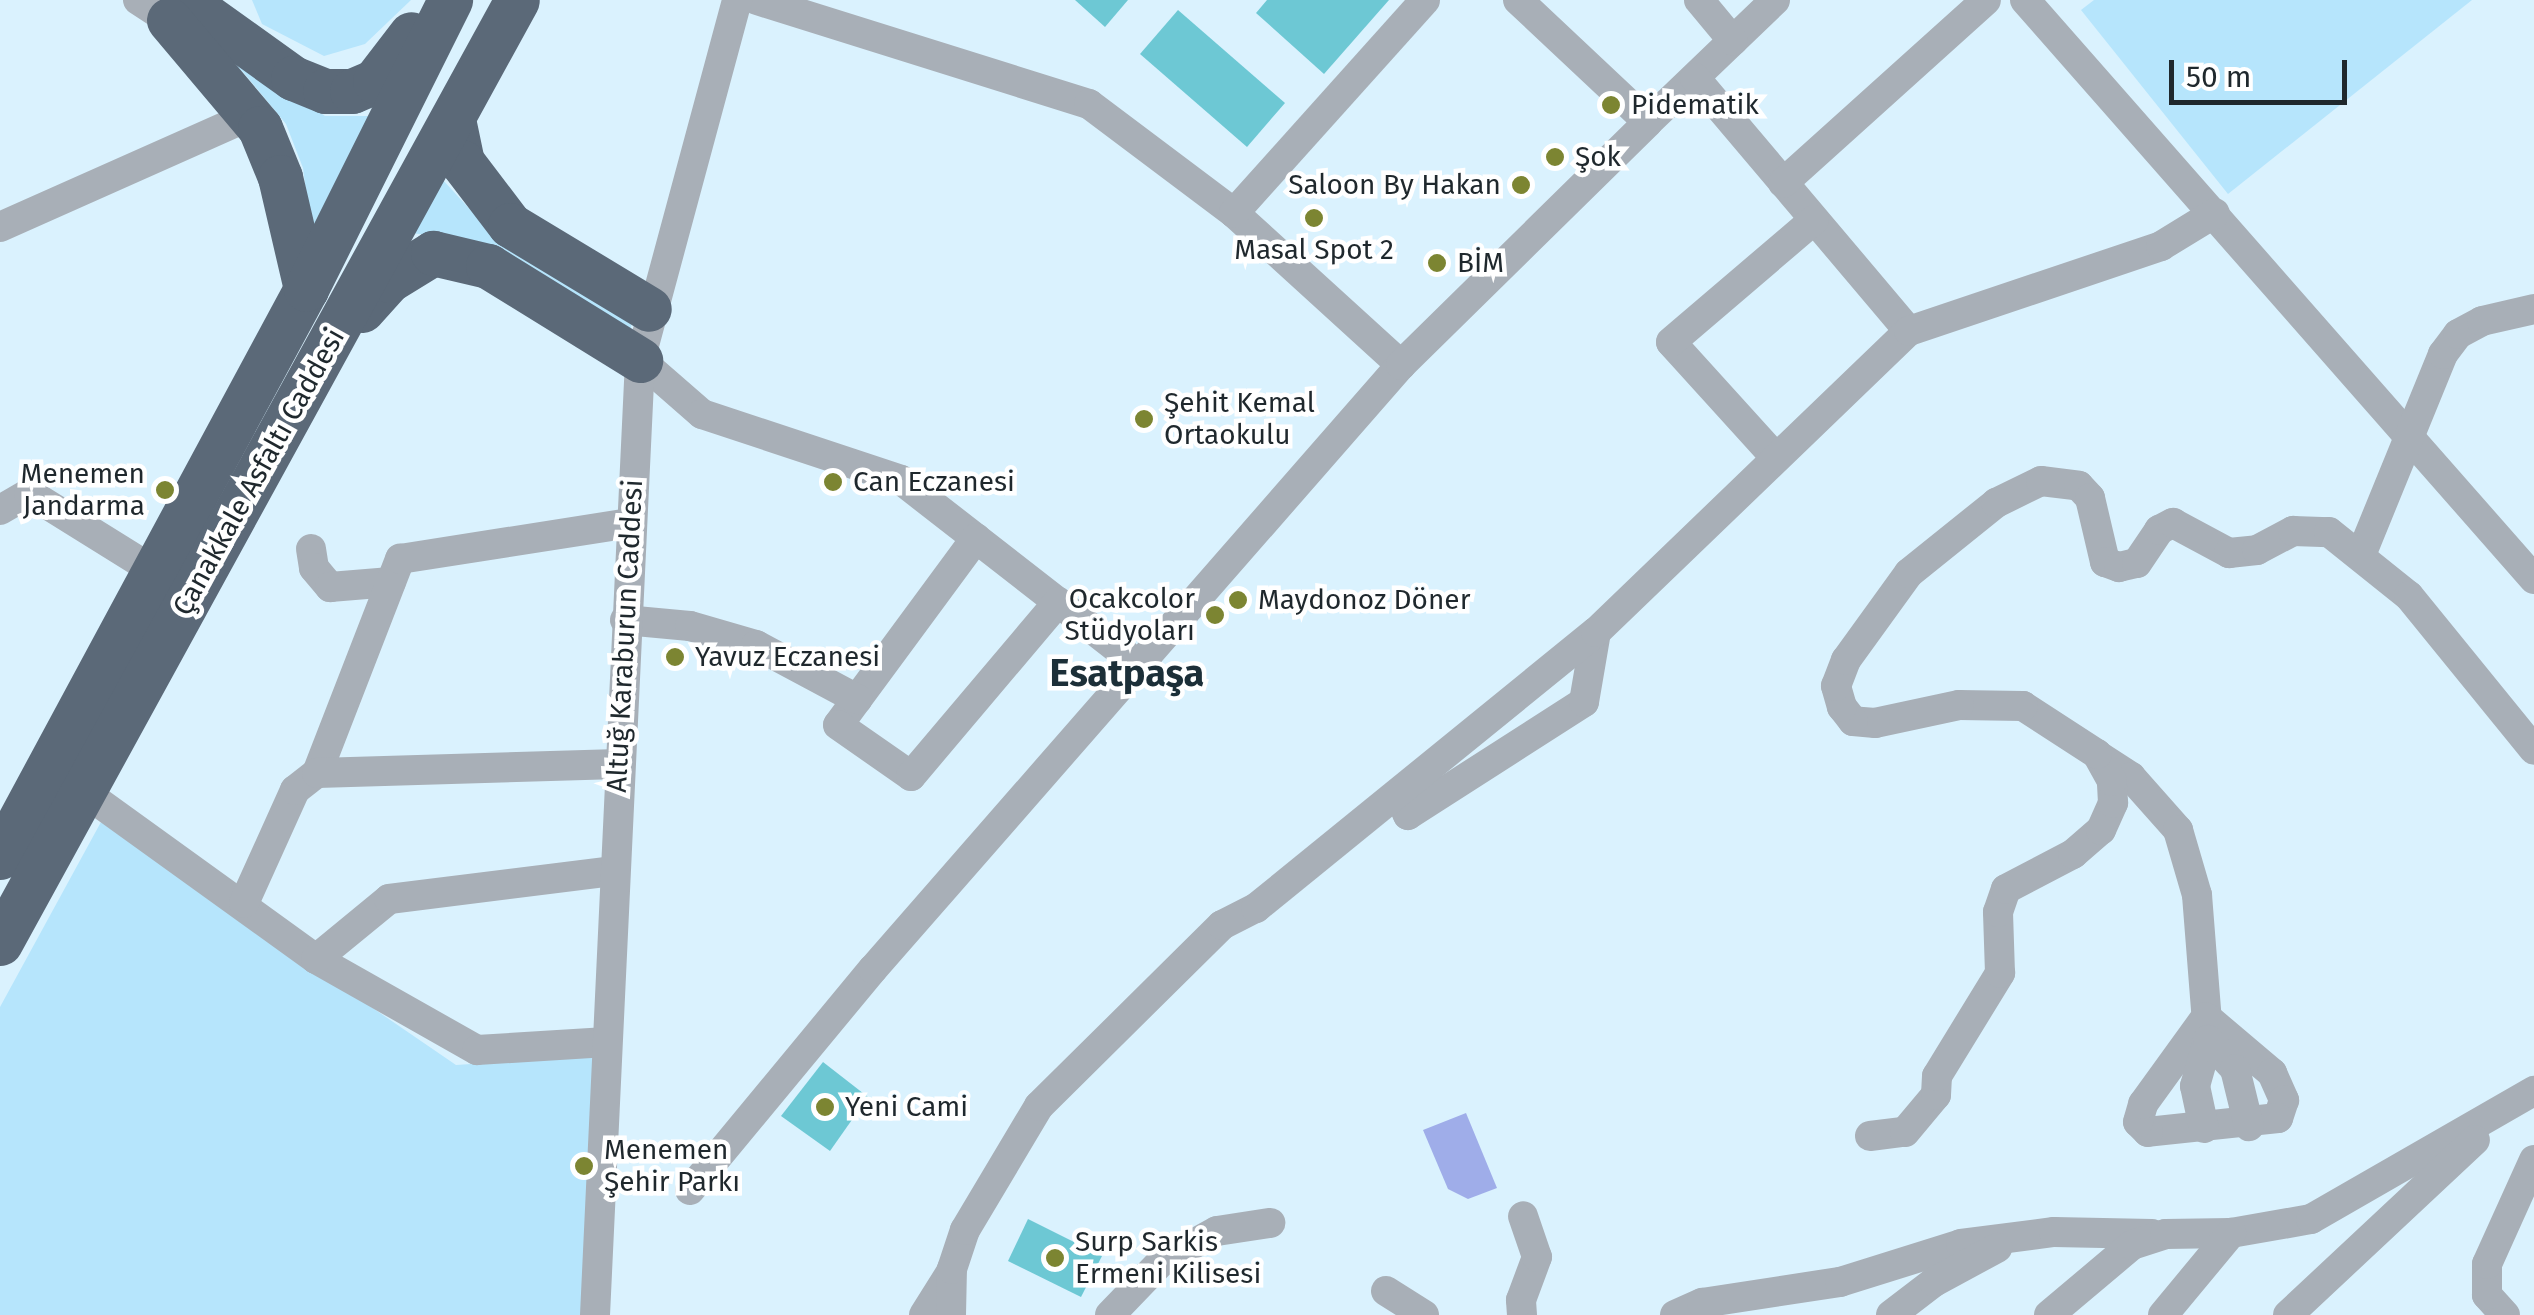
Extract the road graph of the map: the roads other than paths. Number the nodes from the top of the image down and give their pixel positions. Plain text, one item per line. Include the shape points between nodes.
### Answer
1 (228, 0) edge
2 (436, 0) edge
3 (450, 0) edge
4 (517, 0) edge
5 (737, 0) edge
6 (757, 0) edge
7 (1425, 0) edge
8 (1518, 0) edge
9 (1698, 0) edge
10 (1775, 0) edge
11 (1986, 0) edge
12 (2025, 0) edge
13 (166, 5) edge
14 (1734, 41) junction
15 (270, 58) junction
16 (1696, 78) junction
17 (250, 115) junction
18 (453, 119) junction
19 (1648, 122) junction
20 (1783, 182) junction
21 (2215, 213) junction
22 (1234, 214) junction
23 (1814, 220) junction
24 (0, 227) edge
25 (306, 289) junction
26 (649, 309) junction
27 (2534, 309) edge
28 (1909, 331) junction
29 (327, 348) junction
30 (640, 360) junction
31 (1401, 366) junction
32 (2412, 442) junction
33 (1776, 458) junction
34 (0, 510) edge
35 (629, 522) junction
36 (976, 538) junction
37 (311, 548) dead end
38 (2361, 555) junction
39 (156, 572) junction
40 (2534, 579) edge
41 (391, 582) junction
42 (1058, 602) junction
43 (625, 620) junction
44 (1596, 632) junction
45 (1139, 665) junction
46 (857, 700) junction
47 (2534, 750) edge
48 (2097, 754) junction
49 (619, 764) junction
50 (317, 773) junction
51 (84, 792) junction
52 (1399, 795) junction
53 (0, 856) edge
54 (614, 871) junction
55 (244, 903) junction
56 (0, 944) edge
57 (316, 959) junction
58 (2207, 1028) junction
59 (607, 1042) junction
60 (2534, 1091) edge
61 (2506, 1110) junction
62 (2204, 1128) junction
63 (1870, 1136) dead end
64 (2534, 1160) edge
65 (690, 1190) dead end
66 (1523, 1216) dead end
67 (1270, 1223) dead end
68 (2231, 1232) junction
69 (2165, 1234) junction
70 (2023, 1238) junction
71 (952, 1270) junction
72 (1386, 1292) dead end
73 (2486, 1308) edge
74 (595, 1315) edge
75 (924, 1315) edge
76 (951, 1315) edge
77 (1110, 1315) edge
78 (1424, 1315) edge
79 (1522, 1315) edge
80 (1675, 1315) edge
81 (1892, 1315) edge
82 (2048, 1315) edge
83 (2163, 1315) edge
84 (2288, 1315) edge

1 - 15 highway
2 - 15 highway via 364,88 326,91 293,78
3 - 25 highway, Çanakkale Asfaltı Caddesi
4 - 18 highway, Çanakkale Asfaltı Caddesi
5 - 26 street, Altuğ Karaburun Caddesi
6 - 22 street via 1088,104
7 - 22 street
8 - 19 street
9 - 14 street
10 - 14 street
11 - 20 street
12 - 21 street
13 - 15 highway
13 - 17 highway
14 - 16 street
16 - 19 street
16 - 20 street
17 - 24 street
17 - 25 highway via 280,177
18 - 26 highway via 462,162 510,225
18 - 29 highway, Çanakkale Asfaltı Caddesi
19 - 31 street
20 - 23 street
21 - 28 street via 2161,246
21 - 32 street
22 - 31 street
23 - 28 street
23 - 33 street via 1671,342
25 - 39 highway, Çanakkale Asfaltı Caddesi
26 - 30 street, Altuğ Karaburun Caddesi
27 - 32 street via 2458,334 2443,354
28 - 33 street
29 - 30 highway via 388,280 433,253 488,266
29 - 51 highway, Çanakkale Asfaltı Caddesi
30 - 35 street, Altuğ Karaburun Caddesi
30 - 36 street via 702,414 901,480
31 - 45 street
32 - 38 street
32 - 40 street
33 - 44 street
34 - 39 street via 29,494
35 - 41 street via 400,559
35 - 43 street, Altuğ Karaburun Caddesi
36 - 42 street
36 - 46 street
37 - 41 street via 314,568 330,587
38 - 47 street via 2448,639
38 - 48 street via 2329,532 2294,532 2257,550 2229,553 2172,523 2159,530 2137,563 2119,567 2106,562 2090,498 2062,479 2040,481 1980,514 1909,573 1846,660 1836,686 1852,721 1875,723 1992,702 2022,706
39 - 53 highway, Çanakkale Asfaltı Caddesi
41 - 50 street
42 - 45 street
42 - 46 street via 911,776 838,725
43 - 46 street via 690,626 756,645
43 - 49 street, Altuğ Karaburun Caddesi
44 - 52 street
44 - 52 street via 1584,702 1408,815
45 - 65 street
48 - 58 street via 2131,777 2178,830 2197,895
48 - 63 street via 2112,781 2113,804 2101,830 2073,854 2006,889 1998,912 2000,973 1937,1076 1936,1095 1905,1132
49 - 50 street
49 - 54 street, Altuğ Karaburun Caddesi
50 - 55 street via 295,790
51 - 55 street
51 - 56 highway, Çanakkale Asfaltı Caddesi
52 - 71 street via 1256,908 1222,926 1074,1068 1003,1161 965,1230
54 - 57 street via 389,899
54 - 59 street, Altuğ Karaburun Caddesi
55 - 57 street
57 - 59 street via 476,1050
58 - 62 street via 2195,1086
58 - 62 street via 2138,1122 2148,1132
58 - 62 street via 2272,1073 2284,1100 2278,1118
59 - 74 street, Altuğ Karaburun Caddesi
60 - 61 street
61 - 68 street via 2311,1219
61 - 84 street
64 - 73 street via 2487,1264
66 - 79 street via 1536,1257
67 - 77 street via 1217,1231 1162,1262
68 - 69 street
68 - 83 street
69 - 70 street
69 - 82 street via 2132,1245
70 - 80 street via 1961,1244 1840,1282 1719,1300
70 - 81 street via 1934,1282
71 - 75 street
71 - 76 street
72 - 78 street

